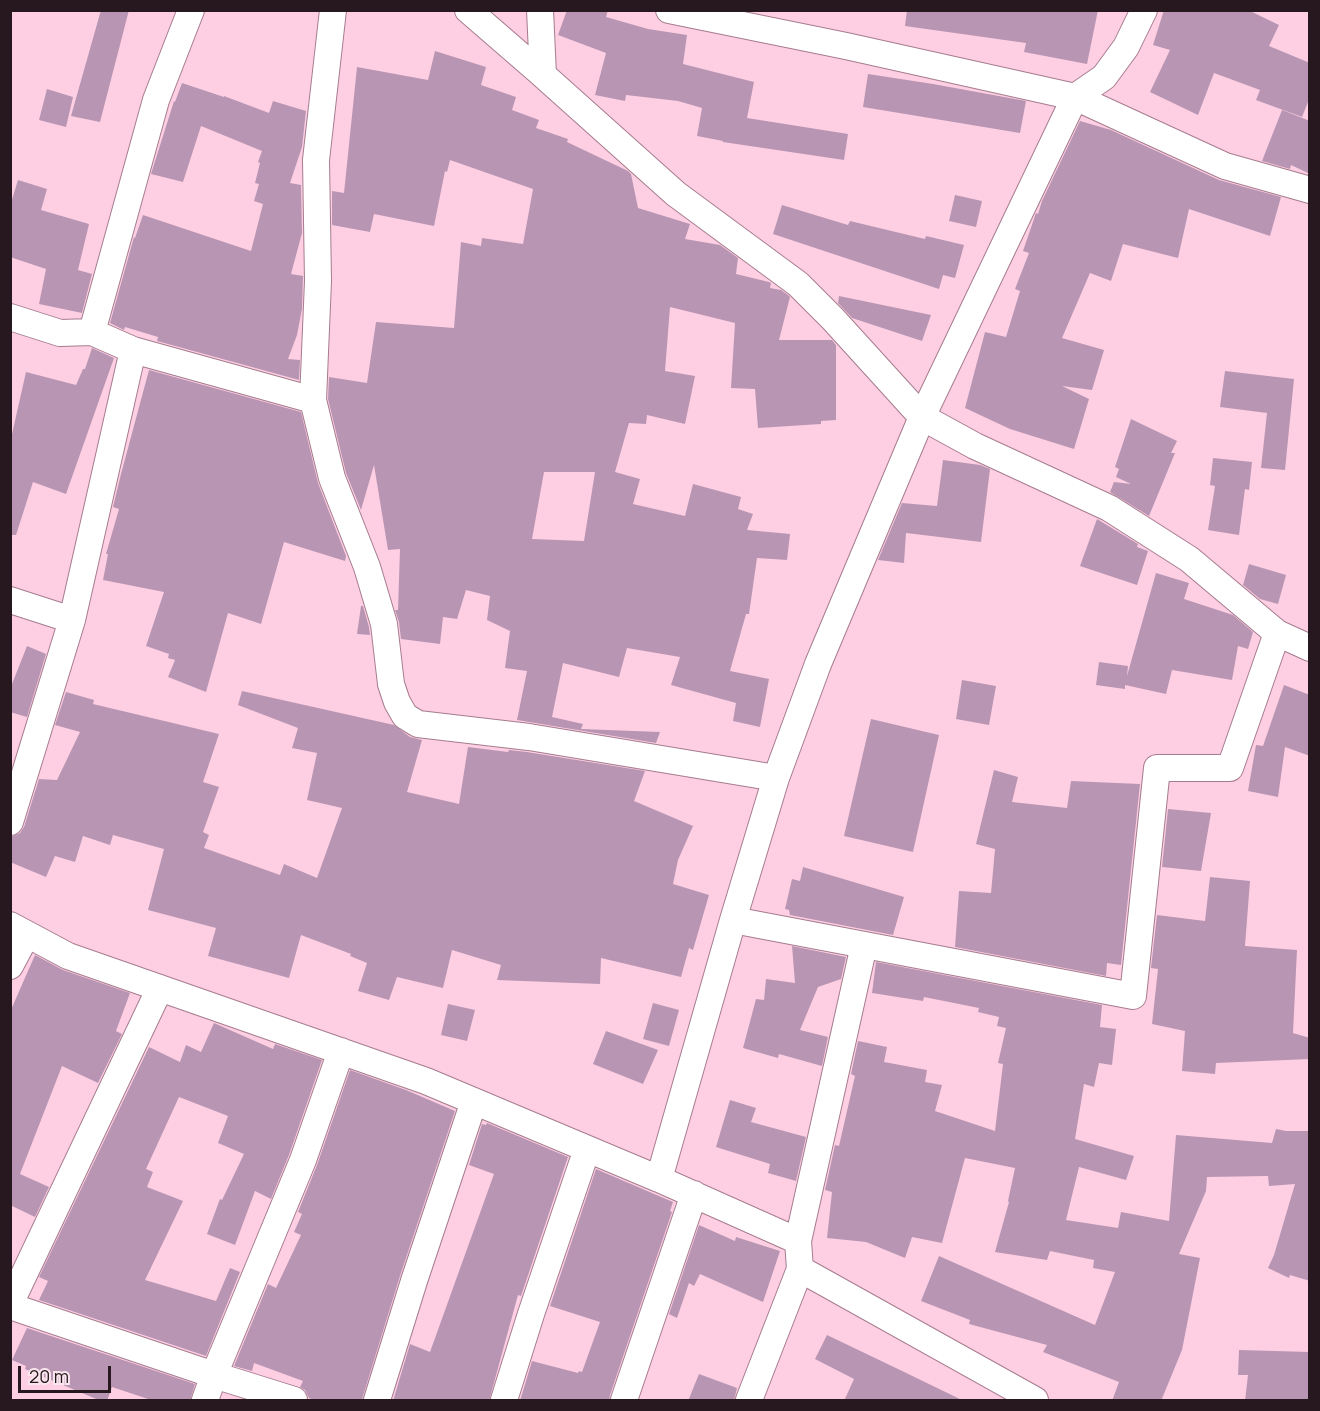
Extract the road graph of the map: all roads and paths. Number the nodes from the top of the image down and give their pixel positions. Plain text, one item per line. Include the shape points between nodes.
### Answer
1 (191, 10) edge
2 (333, 10) edge
3 (468, 10) edge
4 (540, 10) edge
5 (669, 10) edge
6 (1144, 10) edge
7 (543, 75) junction
8 (1075, 97) junction
9 (1310, 190) edge
10 (10, 317) edge
11 (92, 332) junction
12 (132, 350) junction
13 (314, 400) junction
14 (922, 417) junction
15 (10, 600) edge
16 (72, 620) junction
17 (1277, 633) junction
18 (1310, 648) edge
19 (776, 778) junction
20 (10, 822) edge
21 (733, 920) junction
22 (19, 930) edge
23 (864, 945) junction
24 (10, 966) edge
25 (160, 988) junction
26 (341, 1051) junction
27 (474, 1101) junction
28 (587, 1149) junction
29 (659, 1179) junction
30 (694, 1194) junction
31 (798, 1242) junction
32 (800, 1269) junction
33 (10, 1305) edge
34 (214, 1376) junction
35 (205, 1401) edge
36 (294, 1401) edge
37 (377, 1401) edge
38 (504, 1401) edge
39 (624, 1401) edge
40 (749, 1401) edge
41 (1035, 1401) edge

1 - 11 street via 156,100
2 - 13 street via 316,160 318,281
3 - 7 street
4 - 7 street
5 - 8 street
6 - 8 street via 1126,47 1104,77
7 - 14 street via 676,194 798,284
8 - 9 street via 1225,166
8 - 14 street
10 - 11 street via 60,333
11 - 12 street
12 - 13 street
12 - 16 street
13 - 19 street via 332,478 367,567 384,624 391,684 405,716 418,724 529,737
14 - 17 street via 1109,508 1189,559
14 - 19 street via 818,664
15 - 16 street
16 - 20 street
17 - 18 street
17 - 23 street via 1230,768 1156,768 1133,996
19 - 21 street
21 - 23 street
21 - 29 street
22 - 24 street
22 - 25 street via 69,956
23 - 31 street
25 - 26 street
25 - 33 street
26 - 27 street
26 - 34 street via 303,1160
27 - 28 street
27 - 37 street
28 - 29 street
28 - 38 street
29 - 30 street
30 - 31 street
30 - 39 street
31 - 32 street
32 - 40 street
32 - 41 street
33 - 34 street
34 - 35 street
34 - 36 street

